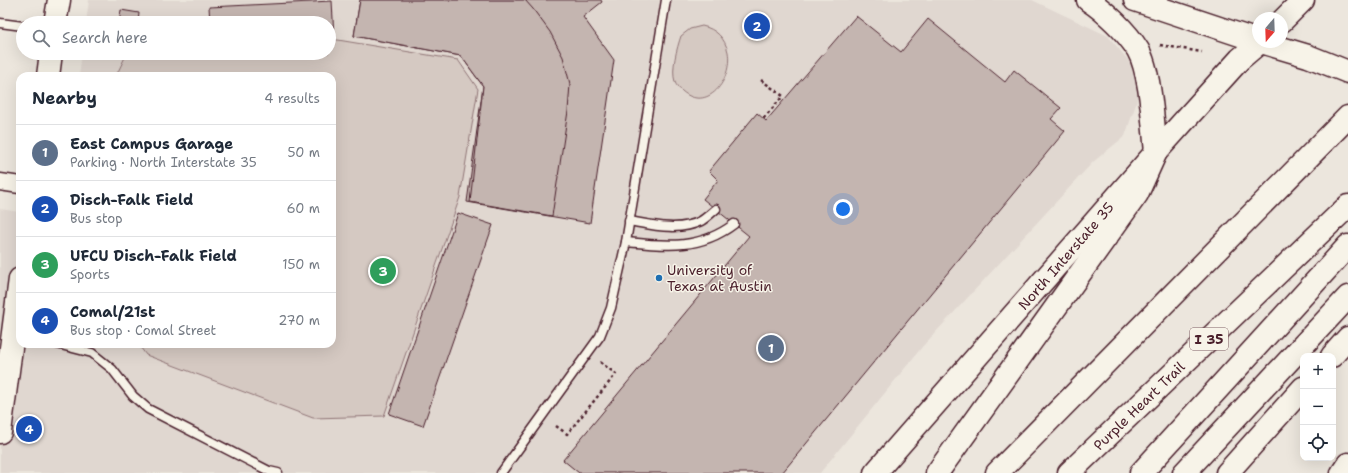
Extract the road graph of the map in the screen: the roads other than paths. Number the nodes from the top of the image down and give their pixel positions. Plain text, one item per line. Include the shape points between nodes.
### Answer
1 (59, 0) edge
2 (666, 0) edge
3 (1088, 0) edge
4 (1135, 0) edge
5 (1303, 0) edge
6 (1288, 15) edge
7 (56, 16) edge
8 (0, 23) edge
9 (16, 25) edge
10 (1252, 39) edge
11 (1253, 48) edge
12 (1281, 48) edge
13 (50, 60) edge
14 (49, 72) edge
15 (1348, 72) edge
16 (1348, 117) edge
17 (1156, 152) junction
18 (0, 182) edge
19 (16, 184) edge
20 (1348, 206) edge
21 (716, 209) dead end
22 (629, 221) junction
23 (734, 224) dead end
24 (626, 242) junction
25 (1348, 246) edge
26 (1348, 297) edge
27 (16, 336) edge
28 (1348, 338) edge
29 (72, 348) edge
30 (1335, 353) edge
31 (1302, 389) edge
32 (0, 432) edge
33 (1348, 464) edge
34 (278, 473) edge
35 (501, 473) edge
36 (875, 473) edge
37 (937, 473) edge
38 (997, 473) edge
39 (1069, 473) edge
40 (1141, 473) edge
41 (1184, 473) edge
42 (1227, 473) edge
43 (1342, 473) edge

1 - 7 main road
2 - 22 lane
3 - 17 main road via 1105,12 1138,50 1145,71
4 - 10 main road
5 - 6 main road
8 - 9 lane
11 - 17 main road, North Interstate 35
12 - 15 main road
13 - 14 main road
16 - 38 main road
17 - 36 main road, North Interstate 35
17 - 37 main road via 1138,194
18 - 19 street
20 - 39 main road, Purple Heart Trail / I 35
21 - 22 lane via 700,221 676,227
22 - 24 lane
23 - 24 lane via 710,238 690,244 665,246
24 - 35 lane via 611,308 600,336
25 - 40 main road, I 35
26 - 41 main road
27 - 32 main road
28 - 30 main road
29 - 34 lane via 92,353 112,369 133,396 148,409 269,471
31 - 42 main road
33 - 43 main road

